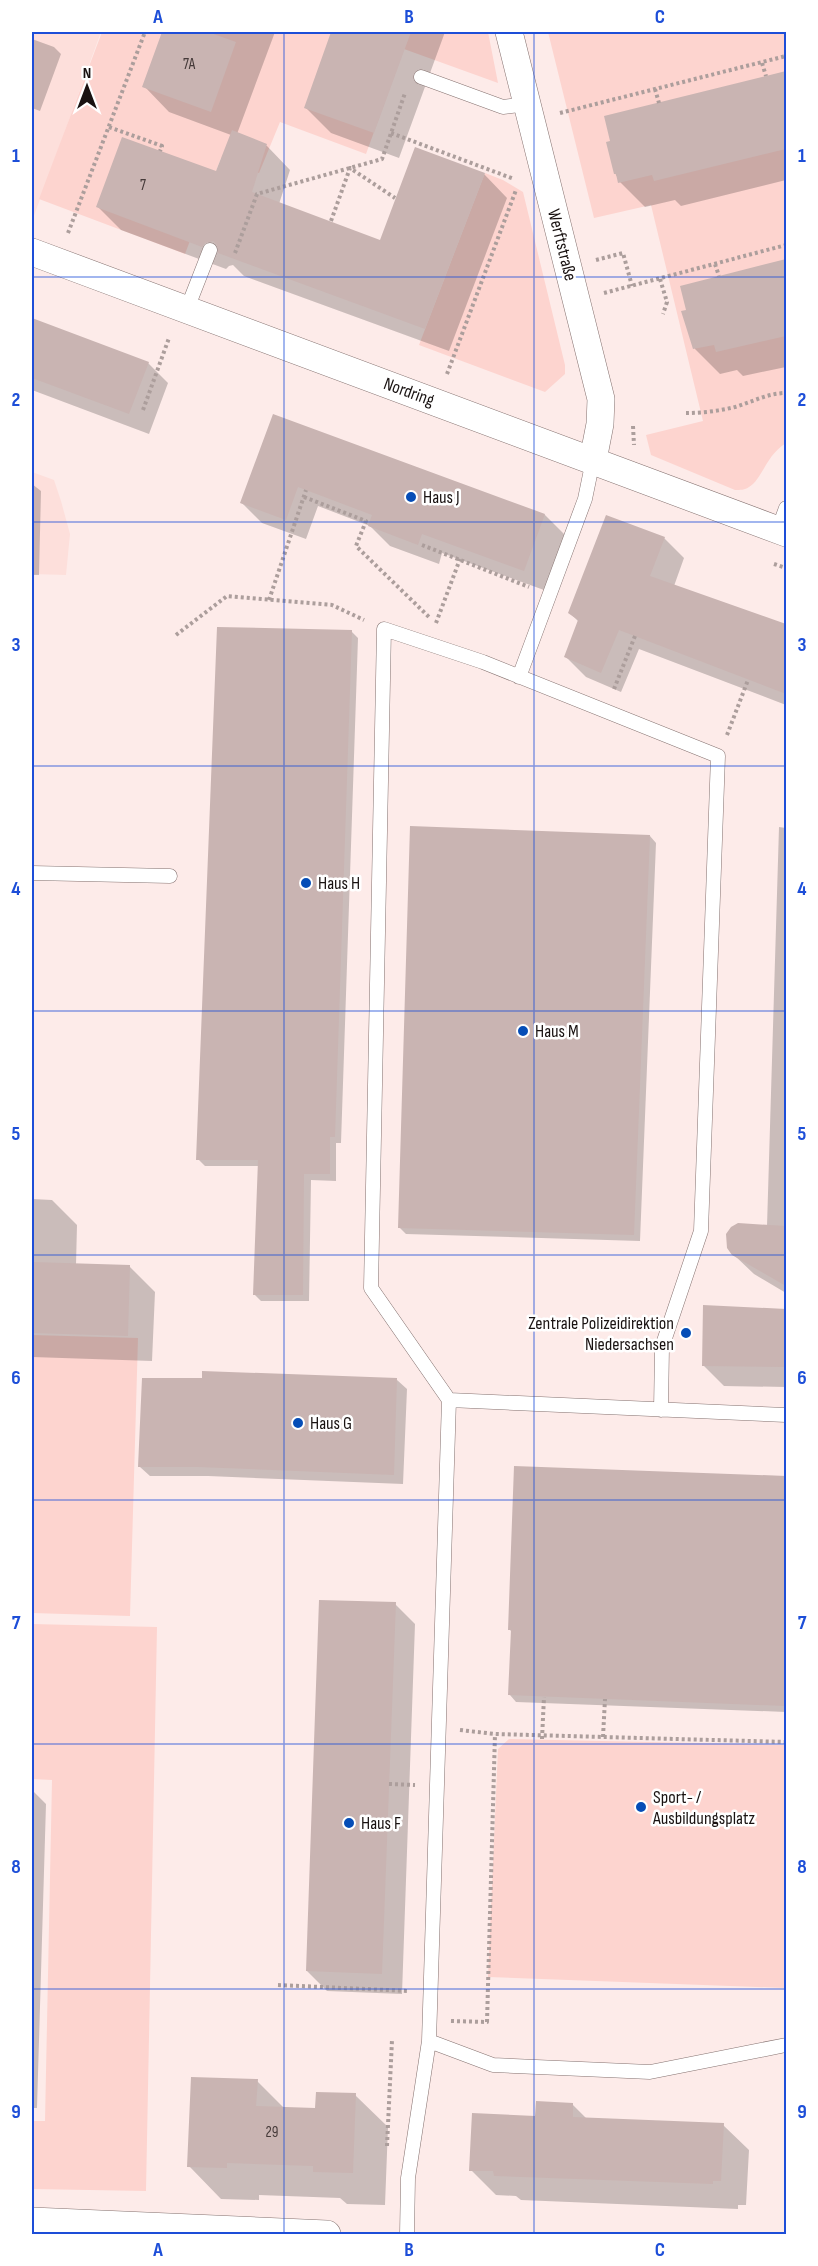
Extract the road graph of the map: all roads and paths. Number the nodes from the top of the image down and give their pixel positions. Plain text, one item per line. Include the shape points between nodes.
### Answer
1 (145, 32) edge
2 (509, 32) edge
3 (786, 56) edge
4 (762, 63) junction
5 (766, 76) dead end
6 (421, 77) joint
7 (655, 89) junction
8 (659, 103) dead end
9 (529, 112) junction
10 (109, 127) junction
11 (391, 134) junction
12 (160, 150) dead end
13 (350, 168) junction
14 (395, 198) dead end
15 (331, 221) dead end
16 (786, 245) edge
17 (210, 250) dead end
18 (32, 252) edge
19 (234, 256) dead end
20 (596, 260) dead end
21 (57, 261) junction
22 (716, 264) junction
23 (719, 276) dead end
24 (660, 279) junction
25 (632, 286) junction
26 (576, 300) junction
27 (187, 309) junction
28 (663, 314) dead end
29 (169, 338) dead end
30 (786, 393) edge
31 (437, 402) junction
32 (143, 410) dead end
33 (686, 413) dead end
34 (593, 460) junction
35 (306, 490) dead end
36 (304, 497) junction
37 (783, 524) edge
38 (422, 544) dead end
39 (460, 559) junction
40 (549, 595) junction
41 (269, 600) junction
42 (384, 629) junction
43 (176, 635) dead end
44 (635, 636) dead end
45 (519, 677) junction
46 (748, 680) dead end
47 (606, 710) junction
48 (718, 756) junction
49 (32, 873) edge
50 (170, 876) dead end
51 (449, 1400) junction
52 (661, 1410) junction
53 (786, 1415) edge
54 (544, 1697) dead end
55 (604, 1699) dead end
56 (439, 1728) junction
57 (495, 1734) junction
58 (542, 1737) junction
59 (603, 1737) junction
60 (786, 1742) edge
61 (278, 1985) dead end
62 (431, 1992) junction
63 (430, 2020) junction
64 (429, 2041) junction
65 (786, 2045) edge
66 (32, 2221) edge
67 (234, 2232) edge
68 (327, 2235) edge
69 (407, 2235) edge

1 - 10 path
2 - 9 street, Werftstraße
3 - 4 path
4 - 5 path
4 - 7 path
6 - 9 lane via 503,107
6 - 11 path via 412,74
7 - 8 path
7 - 9 path
9 - 26 street, Werftstraße
10 - 12 path via 162,146
10 - 21 path
11 - 13 path via 382,159
11 - 31 path via 519,181
13 - 14 path
13 - 15 path
13 - 19 path via 257,194
16 - 22 path
17 - 27 lane
18 - 21 street, Nordring
20 - 25 path via 623,253
21 - 27 street, Nordring
22 - 23 path
22 - 24 path
24 - 25 path
24 - 28 path via 667,302
25 - 26 path
26 - 34 street, Werftstraße via 601,399
27 - 31 street, Nordring
29 - 32 path
30 - 33 path via 759,397 735,407
31 - 34 street, Nordring
34 - 37 street, Nordring
34 - 40 lane via 585,500
35 - 36 path
36 - 39 path via 366,521 356,546 436,624
36 - 41 path
38 - 39 path
39 - 40 path
40 - 45 lane
41 - 42 path via 332,605
41 - 43 path via 227,596
42 - 45 lane
42 - 51 lane via 371,1288
44 - 47 path
45 - 47 lane
46 - 48 path
47 - 48 lane
48 - 52 lane via 701,1232 662,1347
49 - 50 lane
51 - 52 lane
51 - 56 lane
52 - 53 lane
54 - 58 path
55 - 59 path
56 - 57 path
56 - 62 lane
57 - 58 path
57 - 63 path via 487,2022
58 - 59 path
59 - 60 path
61 - 62 path
62 - 63 lane
63 - 64 lane
64 - 65 lane via 493,2065 650,2072
64 - 69 lane via 408,2178
66 - 67 street
67 - 68 street

